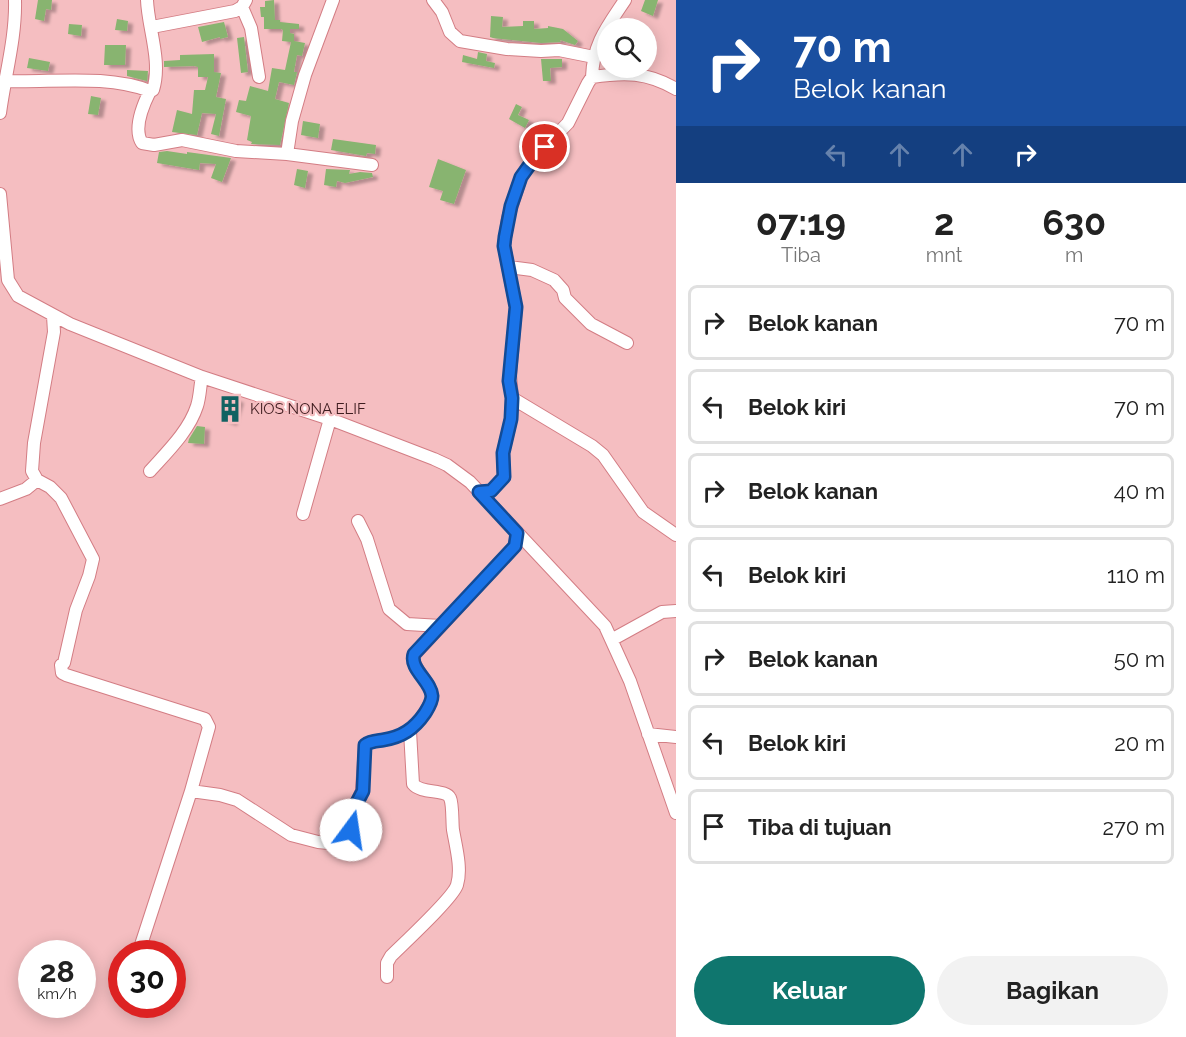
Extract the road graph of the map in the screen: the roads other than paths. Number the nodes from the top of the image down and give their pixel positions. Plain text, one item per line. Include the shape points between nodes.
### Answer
1 (15, 0) edge
2 (147, 0) edge
3 (333, 0) edge
4 (433, 0) edge
5 (625, 0) edge
6 (244, 3) edge
7 (152, 27) junction
8 (594, 57) junction
9 (259, 77) dead end
10 (592, 77) junction
11 (4, 81) junction
12 (676, 89) edge
13 (150, 91) junction
14 (0, 113) edge
15 (287, 154) junction
16 (372, 165) dead end
17 (0, 194) edge
18 (509, 267) junction
19 (53, 316) junction
20 (627, 343) dead end
21 (202, 377) junction
22 (512, 398) junction
23 (330, 419) junction
24 (150, 471) dead end
25 (37, 480) junction
26 (479, 492) junction
27 (0, 499) edge
28 (303, 514) dead end
29 (358, 521) dead end
30 (517, 533) junction
31 (676, 535) edge
32 (676, 611) edge
33 (441, 626) junction
34 (613, 639) junction
35 (410, 731) junction
36 (648, 734) junction
37 (676, 737) edge
38 (191, 791) junction
39 (676, 813) edge
40 (143, 940) edge
41 (387, 977) dead end

1 - 11 street via 11,53
2 - 7 street
3 - 15 street via 305,75
4 - 8 street via 450,32 460,41
5 - 8 street via 599,39
6 - 7 street via 235,11
6 - 9 street
7 - 13 street via 155,82
8 - 10 street
10 - 12 street via 637,74 651,76
10 - 18 street via 568,123 521,177 505,237
11 - 13 street via 114,82
11 - 14 street
13 - 15 street via 140,118 142,143 182,140 236,151
15 - 16 street
17 - 19 street via 8,280 18,296
18 - 20 street via 532,270 554,280 565,298 591,324
18 - 22 street via 516,307 509,381
19 - 21 street
19 - 25 street via 54,332 32,455 32,471
21 - 23 street
21 - 24 street via 197,406 187,425
22 - 26 street via 503,453 504,477 491,491
22 - 31 street via 603,455 643,512
23 - 26 street via 434,459 459,473
23 - 28 street
25 - 27 street
25 - 38 street via 61,498 93,559 61,665 62,673 205,719 209,727
26 - 30 street
29 - 33 street via 389,609 407,624
30 - 33 street via 515,546
30 - 34 street via 598,617
32 - 34 street via 646,619
33 - 35 street via 413,656 432,698
34 - 36 street
35 - 38 street via 365,745 363,791 352,812 349,845 291,835 237,800
35 - 41 street via 413,784 418,789 447,795 451,801 457,886 391,956
36 - 37 street
36 - 39 street
38 - 40 street

